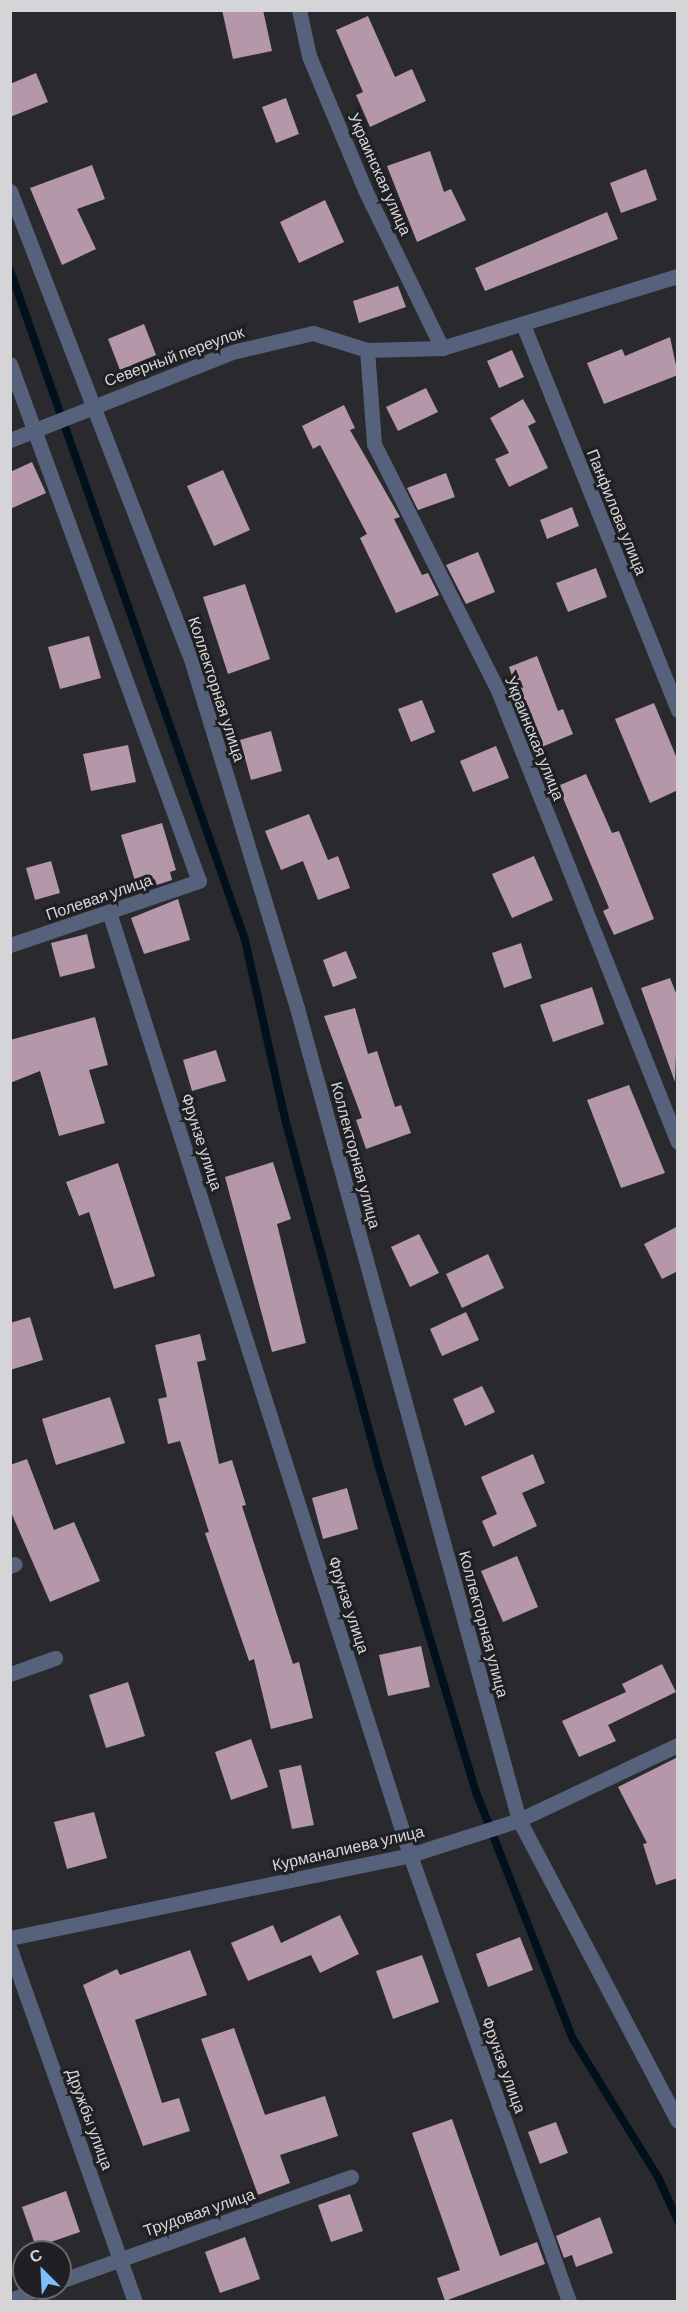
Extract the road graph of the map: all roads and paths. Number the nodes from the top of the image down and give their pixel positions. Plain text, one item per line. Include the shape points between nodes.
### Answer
1 (298, 10) edge
2 (10, 190) edge
3 (678, 276) edge
4 (524, 327) junction
5 (442, 348) junction
6 (367, 350) junction
7 (10, 364) edge
8 (94, 404) junction
9 (34, 430) junction
10 (10, 440) edge
11 (678, 710) edge
12 (110, 915) junction
13 (10, 945) edge
14 (678, 1142) edge
15 (55, 1658) dead end
16 (10, 1674) edge
17 (678, 1745) edge
18 (519, 1820) junction
19 (410, 1855) junction
20 (10, 1938) edge
21 (10, 1949) edge
22 (678, 2121) edge
23 (351, 2177) dead end
24 (120, 2259) junction
25 (72, 2277) edge
26 (135, 2301) edge
27 (569, 2301) edge

1 - 5 street, Украинская улица via 309,56 365,190
2 - 8 street, Коллекторная улица
3 - 4 street, Северный переулок
4 - 5 street, Северный переулок
4 - 11 street, Панфилова улица
5 - 6 street, Северный переулок
6 - 8 street, Северный переулок via 313,333 232,352
6 - 14 street, Украинская улица via 374,444 499,693
7 - 9 street
8 - 9 street, Северный переулок
8 - 18 street, Коллекторная улица via 191,659 297,1008
9 - 10 street, Северный переулок
9 - 12 street, Полевая улица via 199,881
12 - 13 street, Полевая улица
12 - 19 street, Фрунзе улица
15 - 16 street
17 - 18 street, Курманалиева улица
18 - 19 street, Курманалиева улица
18 - 22 street, Коллекторная улица
19 - 20 street, Курманалиева улица
19 - 27 street, Фрунзе улица
21 - 24 street, Дружбы улица
23 - 24 street, Трудовая улица
24 - 25 street, Трудовая улица
24 - 26 street, Дружбы улица

